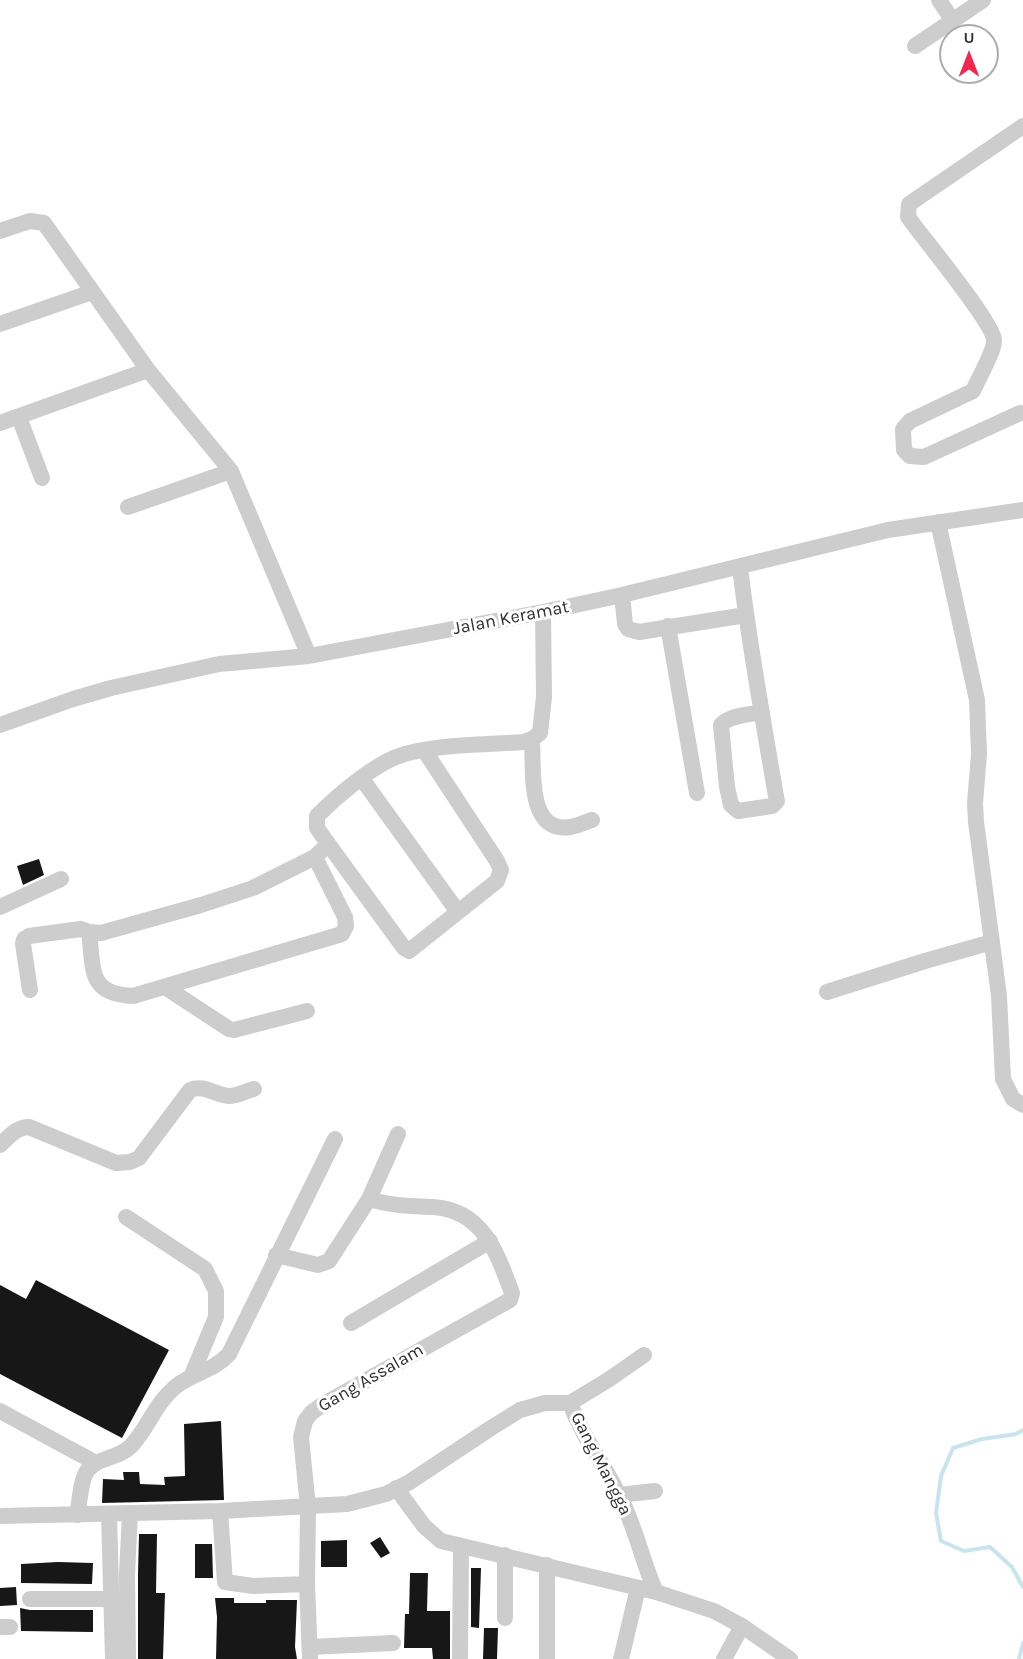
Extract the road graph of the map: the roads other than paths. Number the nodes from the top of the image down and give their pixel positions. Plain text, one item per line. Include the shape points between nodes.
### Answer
1 (939, 0) edge
2 (983, 0) edge
3 (953, 21) junction
4 (915, 46) dead end
5 (1023, 126) edge
6 (0, 231) edge
7 (92, 292) junction
8 (0, 324) edge
9 (148, 370) junction
10 (1020, 413) dead end
11 (19, 417) junction
12 (0, 423) edge
13 (231, 471) junction
14 (42, 478) dead end
15 (128, 507) dead end
16 (1023, 510) edge
17 (938, 522) junction
18 (740, 567) junction
19 (622, 595) junction
20 (543, 612) junction
21 (746, 615) junction
22 (668, 626) junction
23 (309, 656) junction
24 (762, 712) junction
25 (0, 725) edge
26 (532, 739) junction
27 (424, 750) junction
28 (362, 779) junction
29 (697, 794) dead end
30 (592, 820) dead end
31 (328, 845) junction
32 (315, 857) junction
33 (61, 879) dead end
34 (0, 907) edge
35 (458, 912) junction
36 (89, 932) junction
37 (992, 942) junction
38 (165, 987) junction
39 (30, 990) dead end
40 (827, 992) dead end
41 (307, 1011) dead end
42 (254, 1089) dead end
43 (1023, 1105) edge
44 (398, 1134) dead end
45 (334, 1139) dead end
46 (0, 1145) edge
47 (369, 1198) junction
48 (126, 1217) dead end
49 (490, 1241) junction
50 (276, 1255) junction
51 (351, 1323) dead end
52 (644, 1355) dead end
53 (190, 1377) junction
54 (570, 1402) junction
55 (0, 1411) edge
56 (96, 1463) junction
57 (396, 1488) junction
58 (655, 1491) dead end
59 (619, 1495) junction
60 (308, 1507) junction
61 (220, 1511) junction
62 (130, 1513) junction
63 (109, 1514) junction
64 (77, 1515) junction
65 (0, 1516) edge
66 (461, 1546) junction
67 (505, 1555) junction
68 (548, 1565) junction
69 (307, 1584) junction
70 (638, 1588) junction
71 (656, 1592) junction
72 (30, 1599) dead end
73 (112, 1599) junction
74 (505, 1618) dead end
75 (742, 1626) junction
76 (393, 1643) dead end
77 (310, 1653) edge
78 (113, 1659) edge
79 (128, 1659) edge
80 (460, 1659) edge
81 (547, 1659) edge
82 (621, 1659) edge
83 (724, 1659) edge
84 (789, 1659) edge

1 - 3 street
2 - 3 street
3 - 4 street
5 - 10 street via 909,204 908,217 984,318 994,338 994,349 973,391 903,429 904,450 910,456 924,457
6 - 7 street via 30,221 44,223
7 - 8 street
7 - 9 street
9 - 11 street
9 - 13 street
11 - 12 street
11 - 14 street
13 - 15 street
13 - 23 street
16 - 17 street, Jalan Keramat
17 - 18 street, Jalan Keramat via 888,530
17 - 37 street via 976,700 976,822
18 - 19 street, Jalan Keramat
18 - 21 street
19 - 20 street, Jalan Keramat
19 - 22 street via 628,629 639,632
20 - 23 street, Jalan Keramat
20 - 26 street via 543,718 540,733
21 - 22 street
21 - 24 street
22 - 29 street
23 - 25 street, Jalan Keramat via 198,668 111,688
24 - 24 street via 777,801 772,807 738,812 731,805 727,787 721,725 730,718
26 - 27 street
26 - 30 street via 536,804 542,817 548,824 569,827
27 - 28 street via 385,762
27 - 35 street via 500,866 497,881
28 - 31 street via 317,816 317,828
28 - 35 street
31 - 32 street
31 - 35 street via 407,950
32 - 36 street via 253,888 101,933
32 - 38 street via 345,918 342,934
33 - 34 street
36 - 38 street via 96,980 105,991 133,996
36 - 39 street via 81,929 24,939
37 - 40 street
37 - 43 street via 1004,1079 1013,1099
38 - 41 street via 234,1030
42 - 46 street via 233,1096 204,1088 190,1090 139,1158 130,1162 116,1162 29,1127 16,1130
44 - 47 street
45 - 50 street
47 - 49 street via 402,1207 446,1209 479,1226
47 - 50 street via 329,1261 318,1265
48 - 53 street via 205,1269 216,1291 216,1317
49 - 51 street
49 - 60 street, Gang Assalam via 512,1293 510,1300 311,1413 305,1421 301,1437
50 - 53 street via 229,1354 220,1364
52 - 54 street
53 - 56 street via 162,1400 130,1448
54 - 57 street via 545,1402 520,1410
54 - 59 street, Gang Mangga via 579,1426
55 - 56 street
56 - 64 street via 85,1475
57 - 60 street via 366,1500
57 - 66 street via 432,1535
58 - 59 street
59 - 71 street, Gang Mangga
60 - 61 street
60 - 69 street, Gang Assalam
61 - 62 street
61 - 69 street via 225,1582 253,1586
62 - 63 street
62 - 79 street
63 - 64 street
63 - 73 street
64 - 65 street
66 - 67 street
66 - 80 street
67 - 68 street
67 - 74 street
68 - 70 street
68 - 81 street
69 - 77 street, Gang Assalam
70 - 71 street
70 - 82 street
71 - 75 street via 714,1611
72 - 73 street
73 - 78 street
75 - 83 street
75 - 84 street
76 - 77 street

